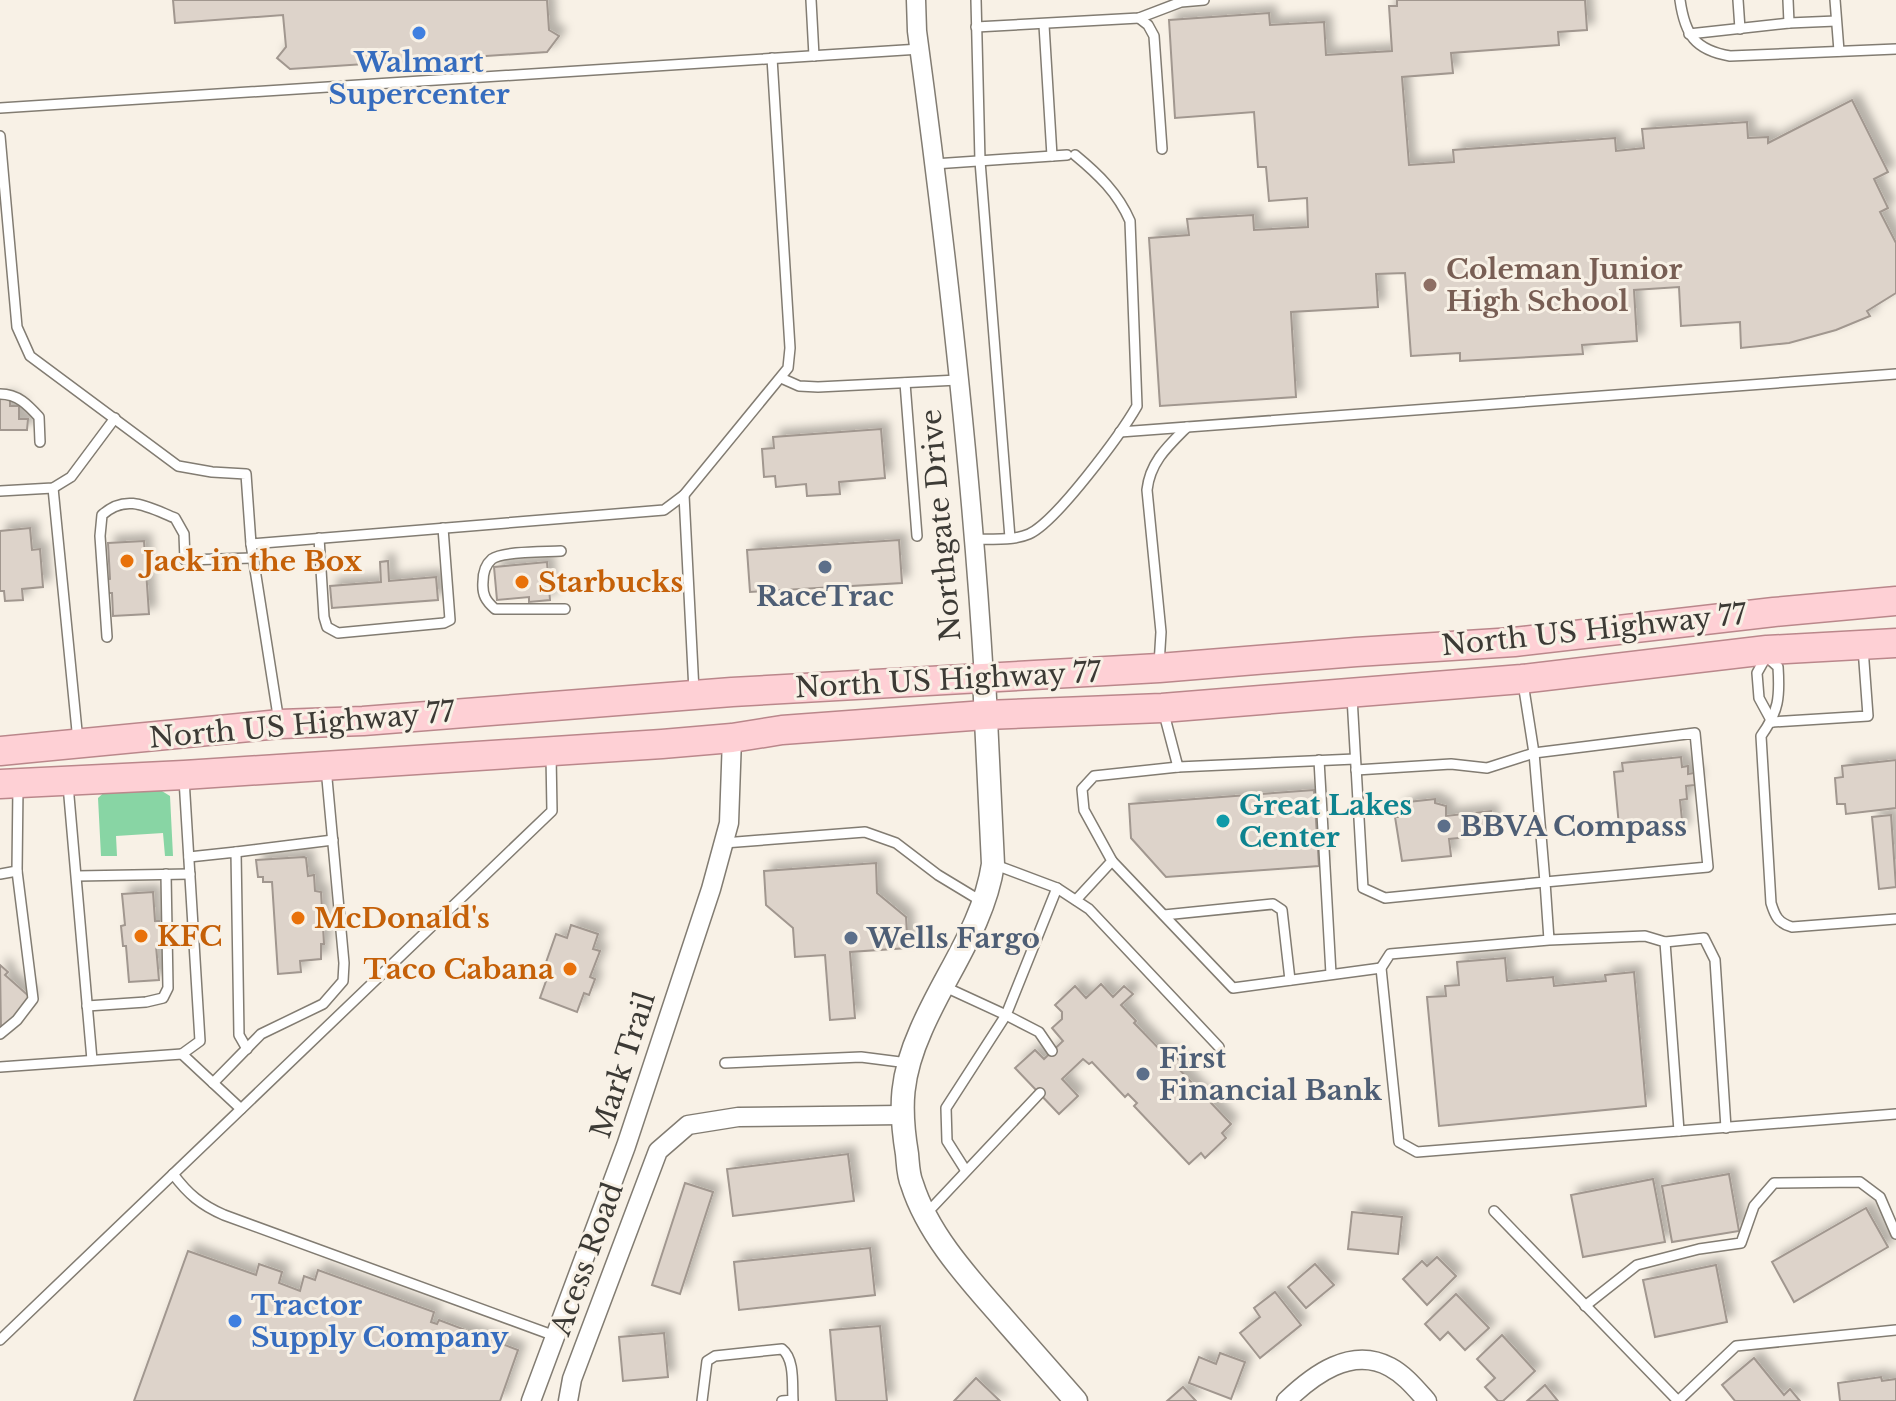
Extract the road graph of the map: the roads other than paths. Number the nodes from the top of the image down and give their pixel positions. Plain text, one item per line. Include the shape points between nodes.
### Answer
1 (811, 0) edge
2 (916, 0) edge
3 (976, 0) edge
4 (1204, 0) edge
5 (1680, 0) edge
6 (1738, 0) edge
7 (1788, 0) edge
8 (1835, 0) edge
9 (1139, 18) junction
10 (1836, 21) junction
11 (1789, 23) junction
12 (1044, 25) junction
13 (976, 27) junction
14 (1740, 29) junction
15 (1689, 34) junction
16 (920, 49) junction
17 (1896, 49) edge
18 (1839, 51) junction
19 (814, 56) junction
20 (772, 58) junction
21 (0, 108) edge
22 (0, 136) edge
23 (1162, 149) dead end
24 (1052, 156) junction
25 (980, 161) junction
26 (934, 164) junction
27 (1896, 374) edge
28 (781, 378) junction
29 (958, 380) junction
30 (905, 383) junction
31 (0, 394) edge
32 (115, 418) junction
33 (1187, 427) junction
34 (1120, 432) junction
35 (40, 442) dead end
36 (53, 488) junction
37 (0, 491) edge
38 (684, 495) junction
39 (443, 528) junction
40 (917, 536) dead end
41 (319, 538) junction
42 (1010, 538) junction
43 (974, 539) junction
44 (251, 544) junction
45 (561, 551) dead end
46 (252, 558) junction
47 (1896, 601) edge
48 (565, 609) dead end
49 (107, 637) dead end
50 (1896, 643) edge
51 (1863, 645) junction
52 (1767, 654) junction
53 (1159, 668) junction
54 (984, 678) junction
55 (1522, 679) junction
56 (1352, 692) junction
57 (694, 695) junction
58 (555, 705) junction
59 (1162, 708) junction
60 (985, 715) junction
61 (1772, 722) junction
62 (280, 724) junction
63 (732, 738) junction
64 (78, 744) junction
65 (551, 749) junction
66 (0, 751) edge
67 (1534, 753) junction
68 (1355, 759) junction
69 (1319, 760) junction
70 (326, 764) junction
71 (1178, 767) junction
72 (1356, 770) junction
73 (184, 775) junction
74 (68, 782) junction
75 (9, 783) edge
76 (333, 840) junction
77 (723, 843) junction
78 (236, 852) junction
79 (189, 857) junction
80 (1112, 861) junction
81 (993, 864) junction
82 (17, 871) junction
83 (0, 874) edge
84 (166, 874) junction
85 (190, 874) junction
86 (77, 876) junction
87 (1545, 882) junction
88 (1057, 888) junction
89 (1076, 900) junction
90 (984, 902) junction
91 (1164, 915) junction
92 (1896, 919) edge
93 (1549, 940) junction
94 (1665, 942) junction
95 (1381, 968) junction
96 (1331, 974) junction
97 (1290, 980) junction
98 (942, 986) junction
99 (87, 1006) junction
100 (1006, 1015) junction
101 (0, 1034) edge
102 (1219, 1047) dead end
103 (247, 1049) junction
104 (1052, 1051) dead end
105 (182, 1054) junction
106 (92, 1060) junction
107 (725, 1063) dead end
108 (908, 1063) junction
109 (0, 1067) edge
110 (213, 1083) junction
111 (1040, 1093) dead end
112 (241, 1109) junction
113 (1896, 1114) edge
114 (901, 1115) junction
115 (1726, 1128) junction
116 (1679, 1131) junction
117 (966, 1171) junction
118 (173, 1174) junction
119 (1494, 1211) dead end
120 (926, 1214) junction
121 (1896, 1234) edge
122 (1585, 1306) junction
123 (1896, 1330) edge
124 (555, 1336) junction
125 (0, 1340) edge
126 (531, 1401) edge
127 (568, 1401) edge
128 (702, 1401) edge
129 (782, 1401) edge
130 (1075, 1401) edge
131 (1286, 1401) edge
132 (1427, 1401) edge

1 - 19 lane
2 - 16 street, Northgate Drive
3 - 13 lane
4 - 9 lane via 1181,2
5 - 15 lane
6 - 14 lane
7 - 11 lane
8 - 10 lane
9 - 12 lane
9 - 23 lane via 1154,36
10 - 11 lane
10 - 18 lane
11 - 14 lane
12 - 13 lane
12 - 24 lane
13 - 25 lane
14 - 15 lane
15 - 18 lane via 1710,53 1730,56
16 - 19 lane
16 - 26 street, Northgate Drive
17 - 18 lane
19 - 20 lane
20 - 21 lane
20 - 28 lane via 790,348
22 - 32 lane via 17,327 30,356
24 - 25 lane
24 - 34 lane via 1071,155 1103,179 1130,221 1137,406
25 - 26 lane
25 - 42 lane
26 - 29 street, Northgate Drive
27 - 33 lane
28 - 30 lane via 818,387
28 - 38 lane
29 - 30 lane
29 - 43 street, Northgate Drive
30 - 40 lane
31 - 35 lane via 25,402 39,417
32 - 36 lane via 71,477
32 - 44 lane via 178,466 246,474
33 - 34 lane
33 - 53 lane via 1165,448 1147,490 1161,632
34 - 42 lane via 1059,509 1030,534
36 - 37 lane
36 - 64 lane
38 - 39 lane via 664,510
38 - 57 lane
39 - 41 lane
39 - 41 lane via 450,620 338,633 327,627 324,617
41 - 44 lane
42 - 43 lane
43 - 54 street, Northgate Drive
44 - 46 lane
45 - 48 lane via 490,560 482,588 495,609
46 - 49 lane via 185,560 184,534 175,518 127,502 113,504 102,515 100,536
46 - 62 lane
47 - 53 main road, North US Highway 77 via 1514,642
50 - 51 main road, North US Highway 77
51 - 52 main road, North US Highway 77
51 - 61 lane via 1868,716
52 - 55 main road, North US Highway 77
52 - 61 lane via 1778,667 1780,698
52 - 61 lane via 1757,673 1759,698
53 - 54 main road, North US Highway 77
54 - 57 main road, North US Highway 77
54 - 60 street, Northgate Drive
55 - 56 main road, North US Highway 77
55 - 67 lane
56 - 59 main road, North US Highway 77
56 - 68 lane
57 - 58 main road, North US Highway 77
58 - 62 main road, North US Highway 77
58 - 65 main road
59 - 60 main road, North US Highway 77
59 - 71 lane
60 - 63 main road, North US Highway 77
60 - 81 street, Northgate Drive
61 - 92 lane via 1761,736 1771,903 1778,921 1792,927
62 - 64 main road, North US Highway 77
63 - 65 main road, North US Highway 77
63 - 77 street, Mark Trail via 729,823
64 - 66 main road, North US Highway 77
65 - 70 main road, North US Highway 77
65 - 112 lane via 552,811
67 - 72 lane via 1487,768 1451,764
67 - 87 lane
67 - 87 lane via 1695,733 1707,852 1708,867
68 - 69 lane
68 - 72 lane
69 - 71 lane
69 - 96 lane
70 - 73 main road, North US Highway 77
70 - 76 lane
71 - 80 lane via 1094,776 1082,789 1084,810
72 - 87 lane via 1363,888 1385,898
73 - 74 main road, North US Highway 77
73 - 79 lane
74 - 75 main road, North US Highway 77
74 - 86 lane
75 - 82 lane
76 - 78 lane
76 - 103 lane via 343,981 323,1004 261,1034
77 - 90 lane via 865,832 896,843
77 - 124 street, Mark Trail via 626,1146
78 - 79 lane
78 - 103 lane via 239,1035
79 - 85 lane
80 - 89 lane
80 - 91 lane
81 - 88 lane
81 - 90 street, Northgate Drive
82 - 83 lane
82 - 101 lane via 33,999
84 - 85 lane
84 - 86 lane
84 - 99 lane via 168,988 163,998
85 - 105 lane via 200,1041
86 - 99 lane
87 - 93 lane
88 - 89 lane
88 - 100 lane
89 - 102 lane
90 - 98 street, Northgate Drive
91 - 97 lane via 1233,988
91 - 97 lane via 1273,904 1282,910
93 - 94 lane via 1645,936
93 - 95 lane via 1390,954
94 - 115 lane via 1704,938 1715,960
94 - 116 lane
95 - 96 lane
95 - 116 lane via 1399,1142 1417,1152
96 - 97 lane
98 - 100 lane
98 - 108 street, Northgate Drive
99 - 106 lane
100 - 104 lane via 1039,1032
100 - 117 lane via 946,1108 947,1141
103 - 110 lane
105 - 106 lane
105 - 110 lane
106 - 109 lane
107 - 108 lane via 861,1057
108 - 114 street, Northgate Drive
110 - 112 lane
111 - 117 lane
112 - 118 lane
113 - 115 lane
114 - 120 street, Northgate Drive via 911,1184
114 - 127 street, Acess Road via 738,1117 688,1125 658,1151
115 - 116 lane
117 - 120 lane
118 - 124 lane via 205,1207
118 - 125 lane
119 - 122 lane
120 - 130 street, Northgate Drive via 967,1276
121 - 122 lane via 1880,1197 1860,1182 1774,1183 1754,1206 1741,1243 1637,1265
122 - 123 lane via 1678,1401 1736,1346
124 - 126 street, Mark Trail
128 - 129 lane via 707,1361 782,1349 790,1362 793,1400
131 - 132 street via 1324,1369 1358,1360 1391,1368

